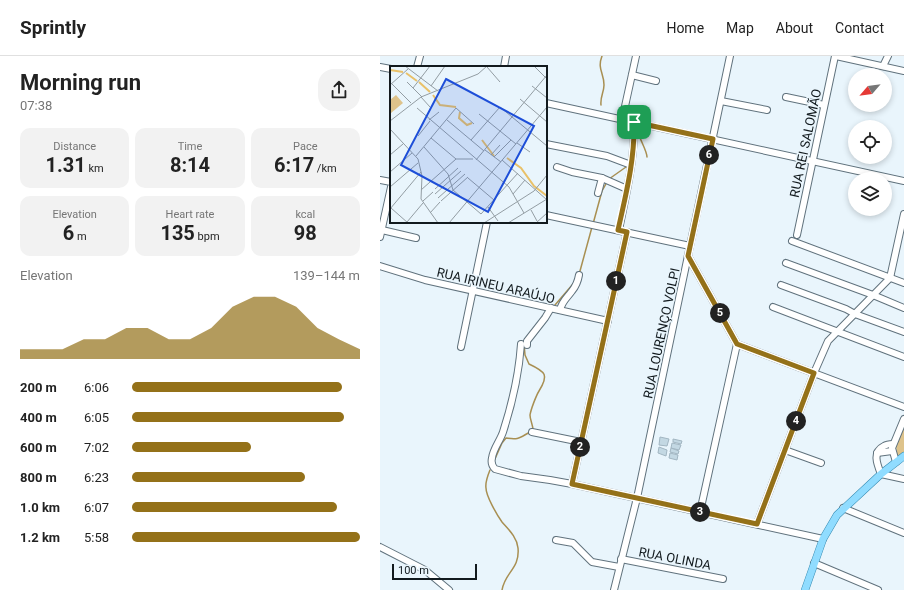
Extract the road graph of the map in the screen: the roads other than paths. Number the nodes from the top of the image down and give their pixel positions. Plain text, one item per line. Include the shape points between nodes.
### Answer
1 (420, 56) edge
2 (506, 56) edge
3 (636, 56) edge
4 (730, 56) edge
5 (836, 56) edge
6 (888, 56) edge
7 (417, 66) edge
8 (504, 66) edge
9 (883, 66) junction
10 (380, 67) edge
11 (390, 69) edge
12 (904, 71) edge
13 (632, 75) junction
14 (656, 81) dead end
15 (786, 97) dead end
16 (721, 102) junction
17 (547, 103) edge
18 (824, 105) junction
19 (767, 110) dead end
20 (622, 120) junction
21 (634, 122) junction
22 (713, 139) junction
23 (547, 144) edge
24 (813, 161) junction
25 (631, 165) junction
26 (557, 167) dead end
27 (602, 178) junction
28 (380, 180) edge
29 (904, 181) edge
30 (390, 182) edge
31 (627, 189) junction
32 (390, 192) edge
33 (598, 193) dead end
34 (904, 214) edge
35 (547, 215) edge
36 (487, 223) edge
37 (382, 230) junction
38 (618, 230) junction
39 (627, 232) junction
40 (797, 235) dead end
41 (380, 237) edge
42 (416, 238) dead end
43 (792, 242) dead end
44 (690, 246) junction
45 (688, 256) junction
46 (786, 263) dead end
47 (380, 266) edge
48 (579, 275) dead end
49 (890, 278) junction
50 (904, 283) edge
51 (781, 285) dead end
52 (473, 291) junction
53 (873, 295) junction
54 (773, 307) dead end
55 (550, 308) junction
56 (904, 308) edge
57 (560, 310) junction
58 (854, 314) junction
59 (608, 321) junction
60 (837, 332) junction
61 (904, 332) edge
62 (737, 344) junction
63 (461, 347) dead end
64 (904, 357) edge
65 (814, 373) junction
66 (904, 407) edge
67 (904, 419) edge
68 (532, 432) dead end
69 (581, 442) junction
70 (893, 444) junction
71 (785, 450) junction
72 (892, 451) junction
73 (877, 453) junction
74 (904, 456) edge
75 (896, 462) junction
76 (821, 463) dead end
77 (881, 474) junction
78 (904, 479) edge
79 (572, 484) junction
80 (637, 498) junction
81 (843, 508) junction
82 (700, 512) junction
83 (757, 524) junction
84 (904, 533) edge
85 (823, 539) junction
86 (556, 540) dead end
87 (380, 547) edge
88 (621, 559) junction
89 (814, 563) junction
90 (619, 567) junction
91 (723, 579) dead end
92 (449, 590) edge
93 (614, 590) edge
94 (805, 590) edge
95 (878, 590) edge

1 - 7 street
2 - 8 street
3 - 13 street
4 - 16 street, RUA LOURENÇO VOLPI
5 - 9 street
5 - 18 street, RUA REI SALOMÃO
6 - 9 street
9 - 12 street
10 - 11 street
13 - 14 street
13 - 20 street
15 - 18 street
16 - 19 street
16 - 22 street, RUA LOURENÇO VOLPI
17 - 20 street
18 - 24 street, RUA REI SALOMÃO
20 - 21 street
21 - 22 street
21 - 25 street
22 - 24 street
22 - 44 street, RUA LOURENÇO VOLPI
23 - 25 street via 607,156
24 - 29 street
24 - 40 street, RUA REI SALOMÃO
25 - 31 street
26 - 27 street
27 - 31 street
27 - 33 street
28 - 30 street
31 - 38 street
32 - 37 street
34 - 49 street
35 - 38 street
36 - 52 street
37 - 41 street
37 - 42 street
38 - 39 street
39 - 44 street
39 - 59 street
43 - 49 street
44 - 45 street, RUA LOURENÇO VOLPI
45 - 62 street
45 - 80 street, RUA LOURENÇO VOLPI
46 - 53 street
47 - 52 street, RUA IRINEU ARAÚJO
48 - 57 street via 572,291 562,302
49 - 50 street
49 - 53 street
51 - 58 street
52 - 55 street, RUA IRINEU ARAÚJO
52 - 63 street
53 - 56 street
53 - 58 street
54 - 60 street
55 - 57 street, RUA IRINEU ARAÚJO
55 - 79 street via 524,344 503,431 492,456 492,466 498,471
57 - 59 street, RUA IRINEU ARAÚJO
58 - 60 street
58 - 61 street
59 - 69 street
60 - 64 street
60 - 65 street via 828,341
62 - 65 street
62 - 82 street
65 - 66 street
65 - 71 street
67 - 70 street
68 - 69 street
69 - 79 street
70 - 72 street
70 - 73 street via 880,448
71 - 76 street
71 - 83 street
72 - 73 street
72 - 75 street
73 - 77 street via 876,461
74 - 75 main road
75 - 77 main road
77 - 78 street
77 - 81 main road
79 - 80 street
80 - 82 street
80 - 88 street, RUA LOURENÇO VOLPI
81 - 84 street
81 - 85 main road via 832,521
82 - 83 street
83 - 85 street
85 - 89 main road
86 - 90 street via 573,543 592,562
87 - 92 street via 425,570
88 - 90 street, RUA LOURENÇO VOLPI
88 - 91 street, RUA OLINDA
89 - 94 main road
89 - 95 street
90 - 93 street, RUA LOURENÇO VOLPI

